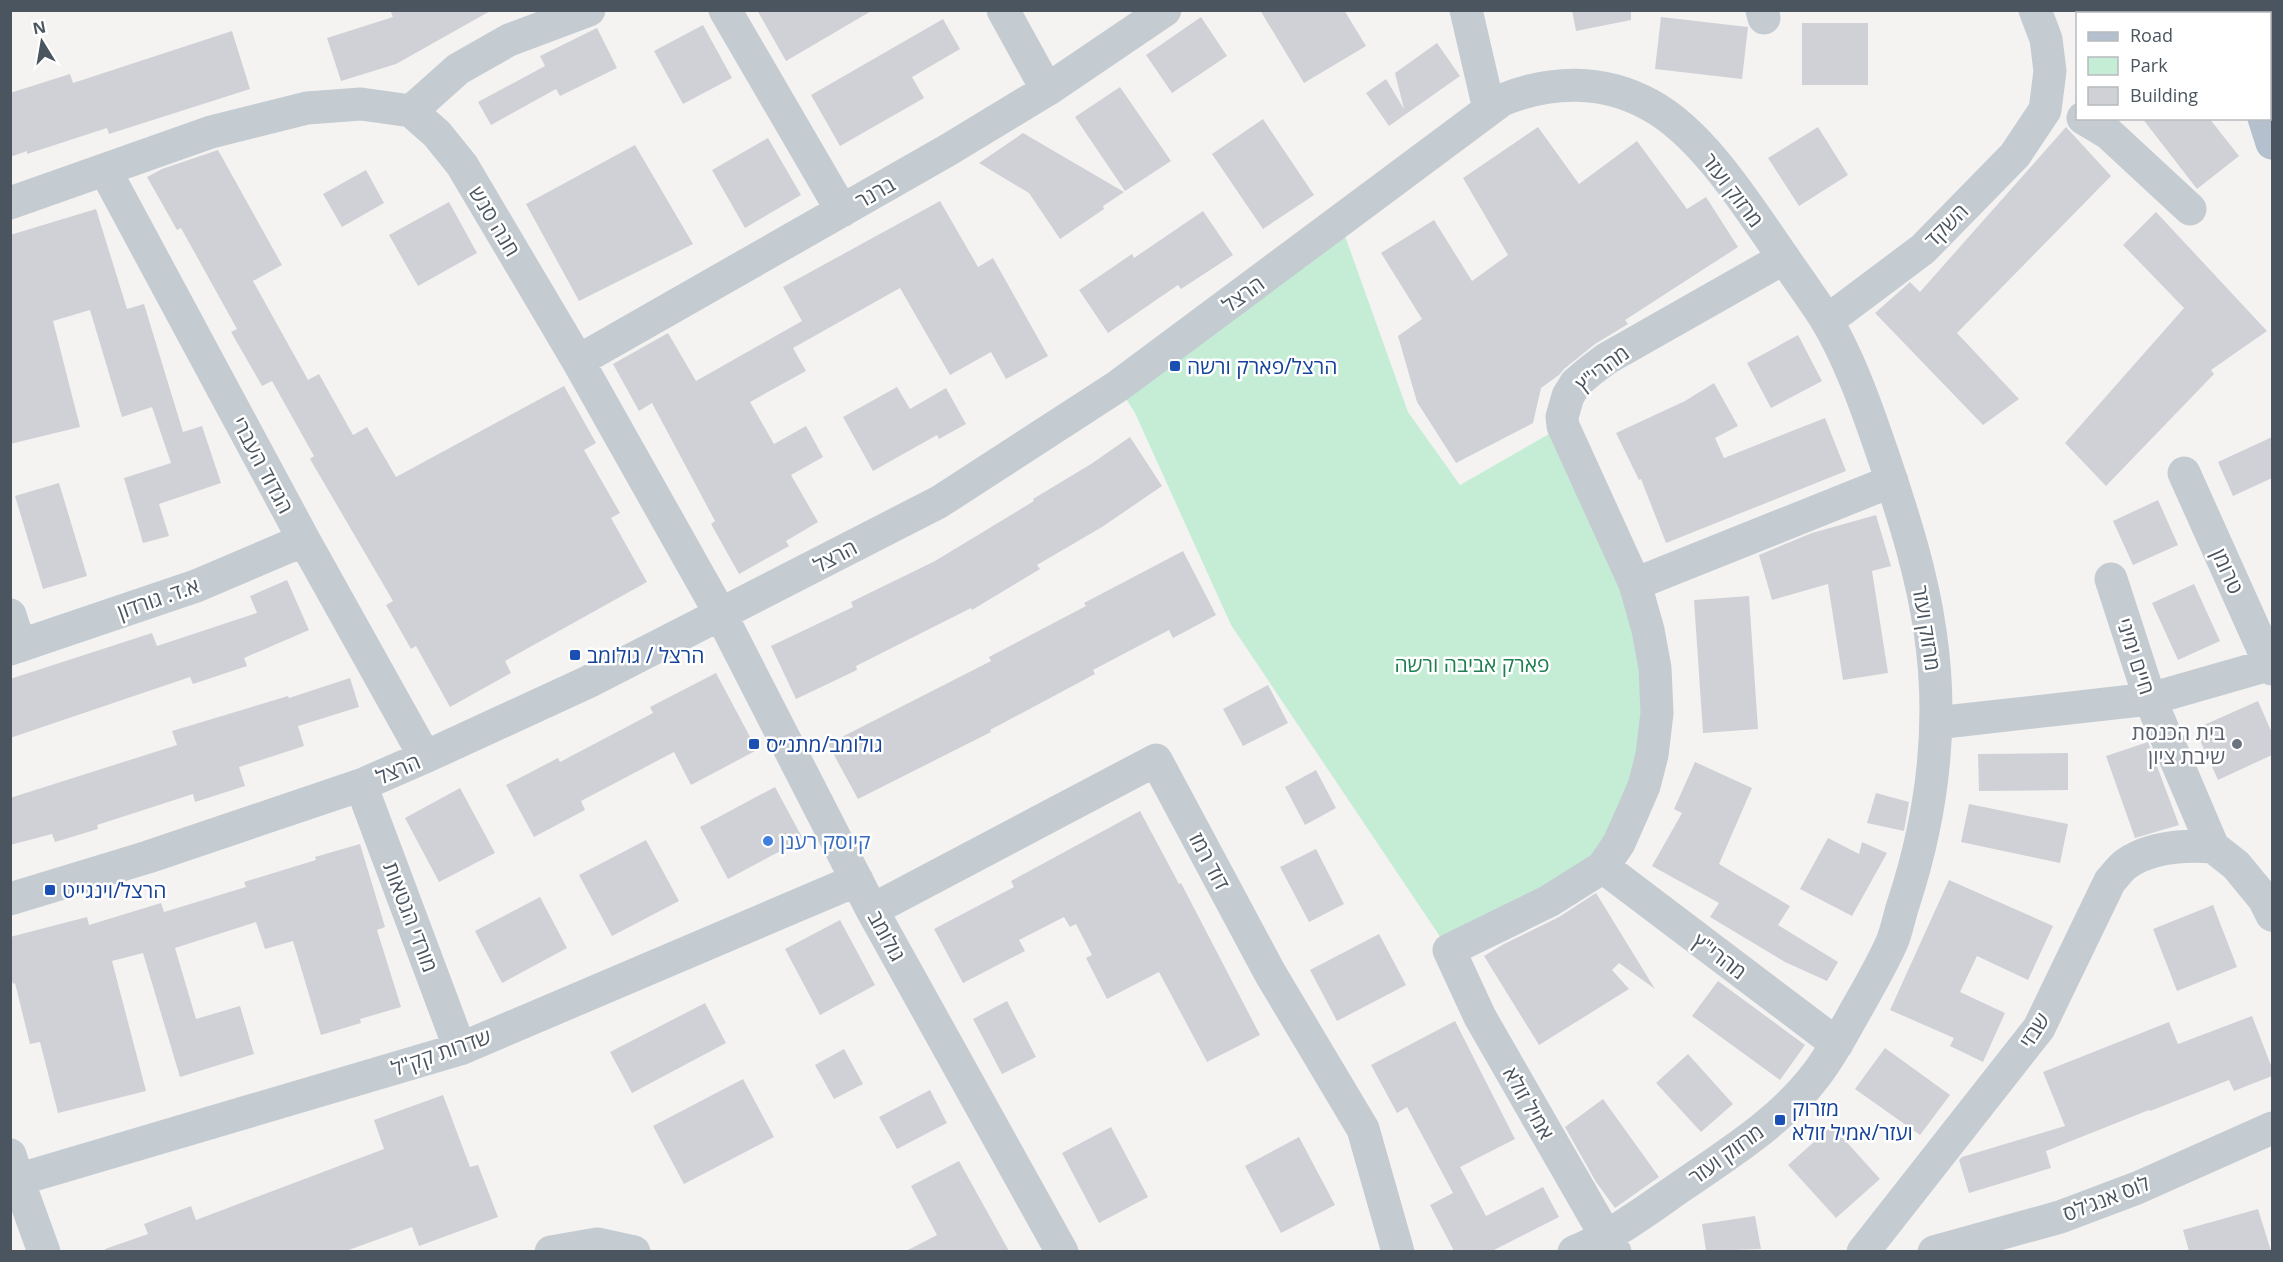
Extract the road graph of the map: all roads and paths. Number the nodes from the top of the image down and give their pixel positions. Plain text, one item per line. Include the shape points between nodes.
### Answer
1 (589, 10) edge
2 (725, 10) edge
3 (1003, 10) edge
4 (1165, 10) edge
5 (1466, 10) edge
6 (2035, 10) edge
7 (1047, 90) junction
8 (1489, 109) junction
9 (2045, 110) junction
10 (411, 111) junction
11 (2076, 115) edge
12 (2086, 120) edge
13 (2265, 120) edge
14 (2272, 143) edge
15 (105, 170) junction
16 (10, 203) edge
17 (2190, 209) dead end
18 (842, 211) junction
19 (1784, 258) junction
20 (1827, 321) junction
21 (578, 362) junction
22 (2184, 473) dead end
23 (1892, 481) junction
24 (304, 540) junction
25 (2111, 579) dead end
26 (1635, 584) junction
27 (10, 615) edge
28 (721, 615) junction
29 (15, 647) edge
30 (2272, 666) edge
31 (2150, 699) junction
32 (1936, 723) junction
33 (425, 757) junction
34 (361, 784) junction
35 (2213, 847) junction
36 (1603, 867) junction
37 (856, 880) junction
38 (10, 899) edge
39 (872, 910) junction
40 (2272, 915) edge
41 (1449, 950) joint
42 (1837, 1044) junction
43 (460, 1049) junction
44 (2272, 1128) edge
45 (13, 1172) edge
46 (1611, 1245) edge
47 (44, 1251) edge
48 (552, 1251) edge
49 (634, 1251) edge
50 (1062, 1251) edge
51 (1398, 1251) edge
52 (1574, 1251) edge
53 (1863, 1251) edge
54 (1934, 1251) edge

1 - 10 street via 509,40 458,69
2 - 18 street
3 - 7 street
4 - 7 street, ברנר
5 - 8 street
6 - 9 street via 2046,39 2049,70
7 - 18 street, ברנר
8 - 19 street, מרזוק ועזר via 1518,93 1566,85 1613,89 1651,105 1683,129 1715,162
8 - 28 street, הרצל via 1119,386 939,502
9 - 11 street
9 - 20 street, השקד via 2015,155 1923,249
10 - 15 street via 361,104 308,108 212,132
10 - 21 street, חנה סנש via 437,134 462,165
12 - 17 street via 2108,133
13 - 14 main road
15 - 16 street
15 - 24 street, הגדוד העברי
18 - 21 street, ברנר
19 - 20 street, מרזוק ועזר
19 - 26 street, מהרי"ץ via 1606,359 1576,383 1568,396 1563,426
20 - 23 street, מרזוק ועזר via 1863,401
21 - 28 street, חנה סנש
22 - 30 street, טרומן
23 - 26 street
23 - 32 street, מרזוק ועזר via 1917,564 1930,630
24 - 29 street, א.ד. גורדון via 196,586
24 - 33 street, הגדוד העברי
25 - 31 street, חיים ימיני
26 - 36 street, מהרי"ץ via 1655,668 1657,713 1644,786 1619,843
27 - 29 street
28 - 33 street, הרצל via 529,711
28 - 37 street, גולומב
30 - 31 street
31 - 32 street
31 - 35 street, חיים ימיני
32 - 42 street, מרזוק ועזר via 1931,787 1913,877 1893,939
33 - 34 street, הרצל
34 - 38 street, הרצל via 148,857
34 - 43 street, מורדי הגטאות
35 - 40 street, חיים ימיני via 2236,866 2264,899
35 - 53 street, שבזי via 2191,845 2145,855 2126,864 2110,881 2039,1028
36 - 41 street, מהרי"ץ via 1549,901
36 - 42 street, מהרי"ץ
37 - 39 street, גולומב
37 - 43 street, שדרות קק"ל
39 - 50 street, גולומב
39 - 51 street, דוד רמז via 1156,760 1270,973 1363,1129
41 - 46 street, אמיל זולא via 1480,1017
42 - 46 street, מרזוק ועזר via 1814,1077 1771,1121
43 - 45 street, שדרות קק"ל
44 - 54 street, לוס אנג'לס via 2060,1217
45 - 47 street
46 - 52 street, מרזוק ועזר
48 - 49 street via 597,1244

